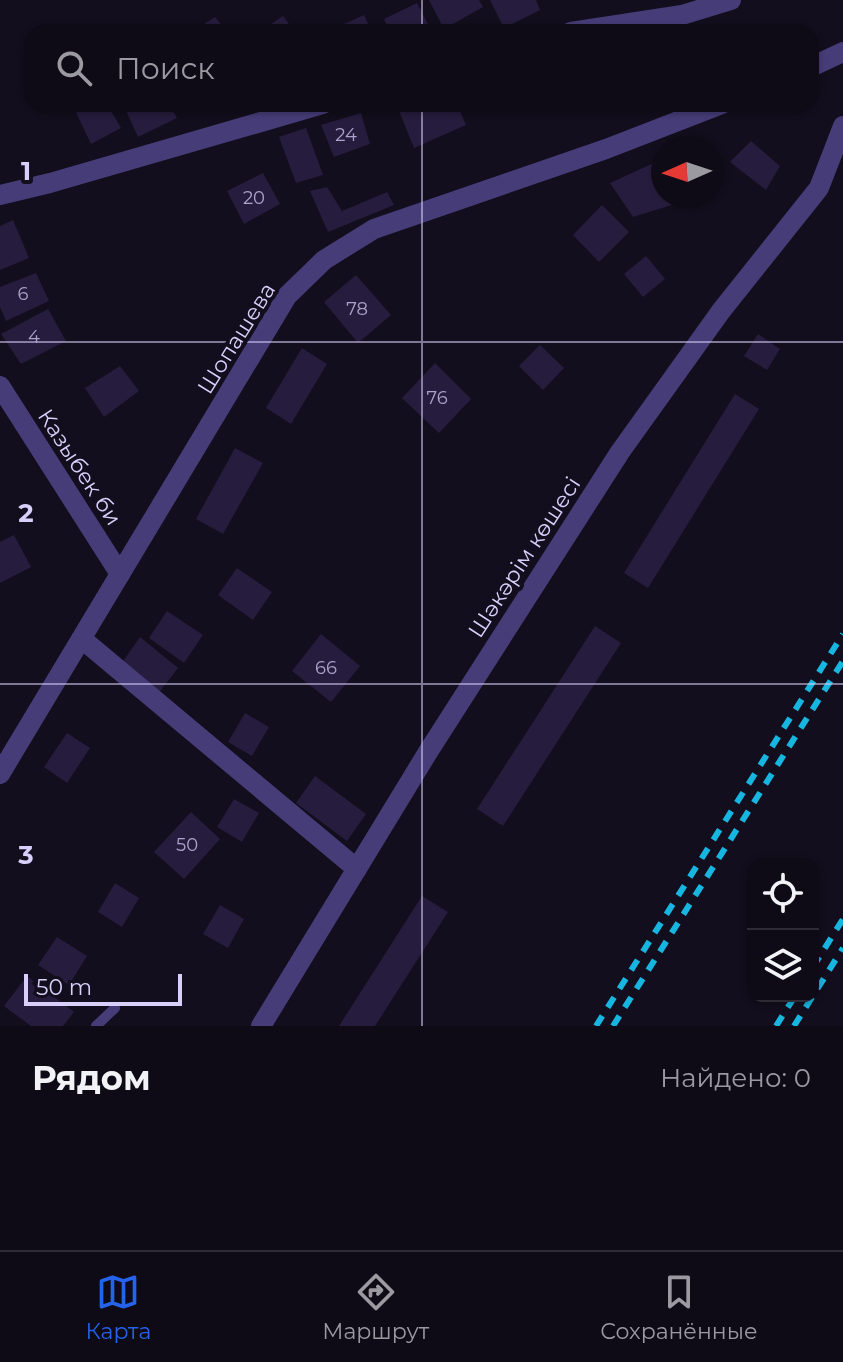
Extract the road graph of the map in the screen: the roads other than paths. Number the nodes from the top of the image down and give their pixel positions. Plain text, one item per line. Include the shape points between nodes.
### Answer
1 (731, 0) edge
2 (623, 24) edge
3 (843, 52) edge
4 (819, 63) edge
5 (295, 112) edge
6 (701, 112) edge
7 (843, 126) edge
8 (0, 195) edge
9 (0, 386) edge
10 (120, 574) junction
11 (82, 639) junction
12 (0, 774) edge
13 (357, 869) junction
14 (115, 1008) dead end
15 (96, 1026) edge
16 (261, 1026) edge

1 - 2 street
3 - 4 street
5 - 8 street
6 - 10 street, Шопашева via 374,229 324,260 287,296
7 - 13 street, Шәкәрім көшесі via 819,188 721,311 620,452
9 - 10 street, Казыбек би
10 - 11 street, Шопашева
11 - 12 street, Шопашева
11 - 13 street
13 - 16 street, Шәкәрім көшесі
14 - 15 lane

